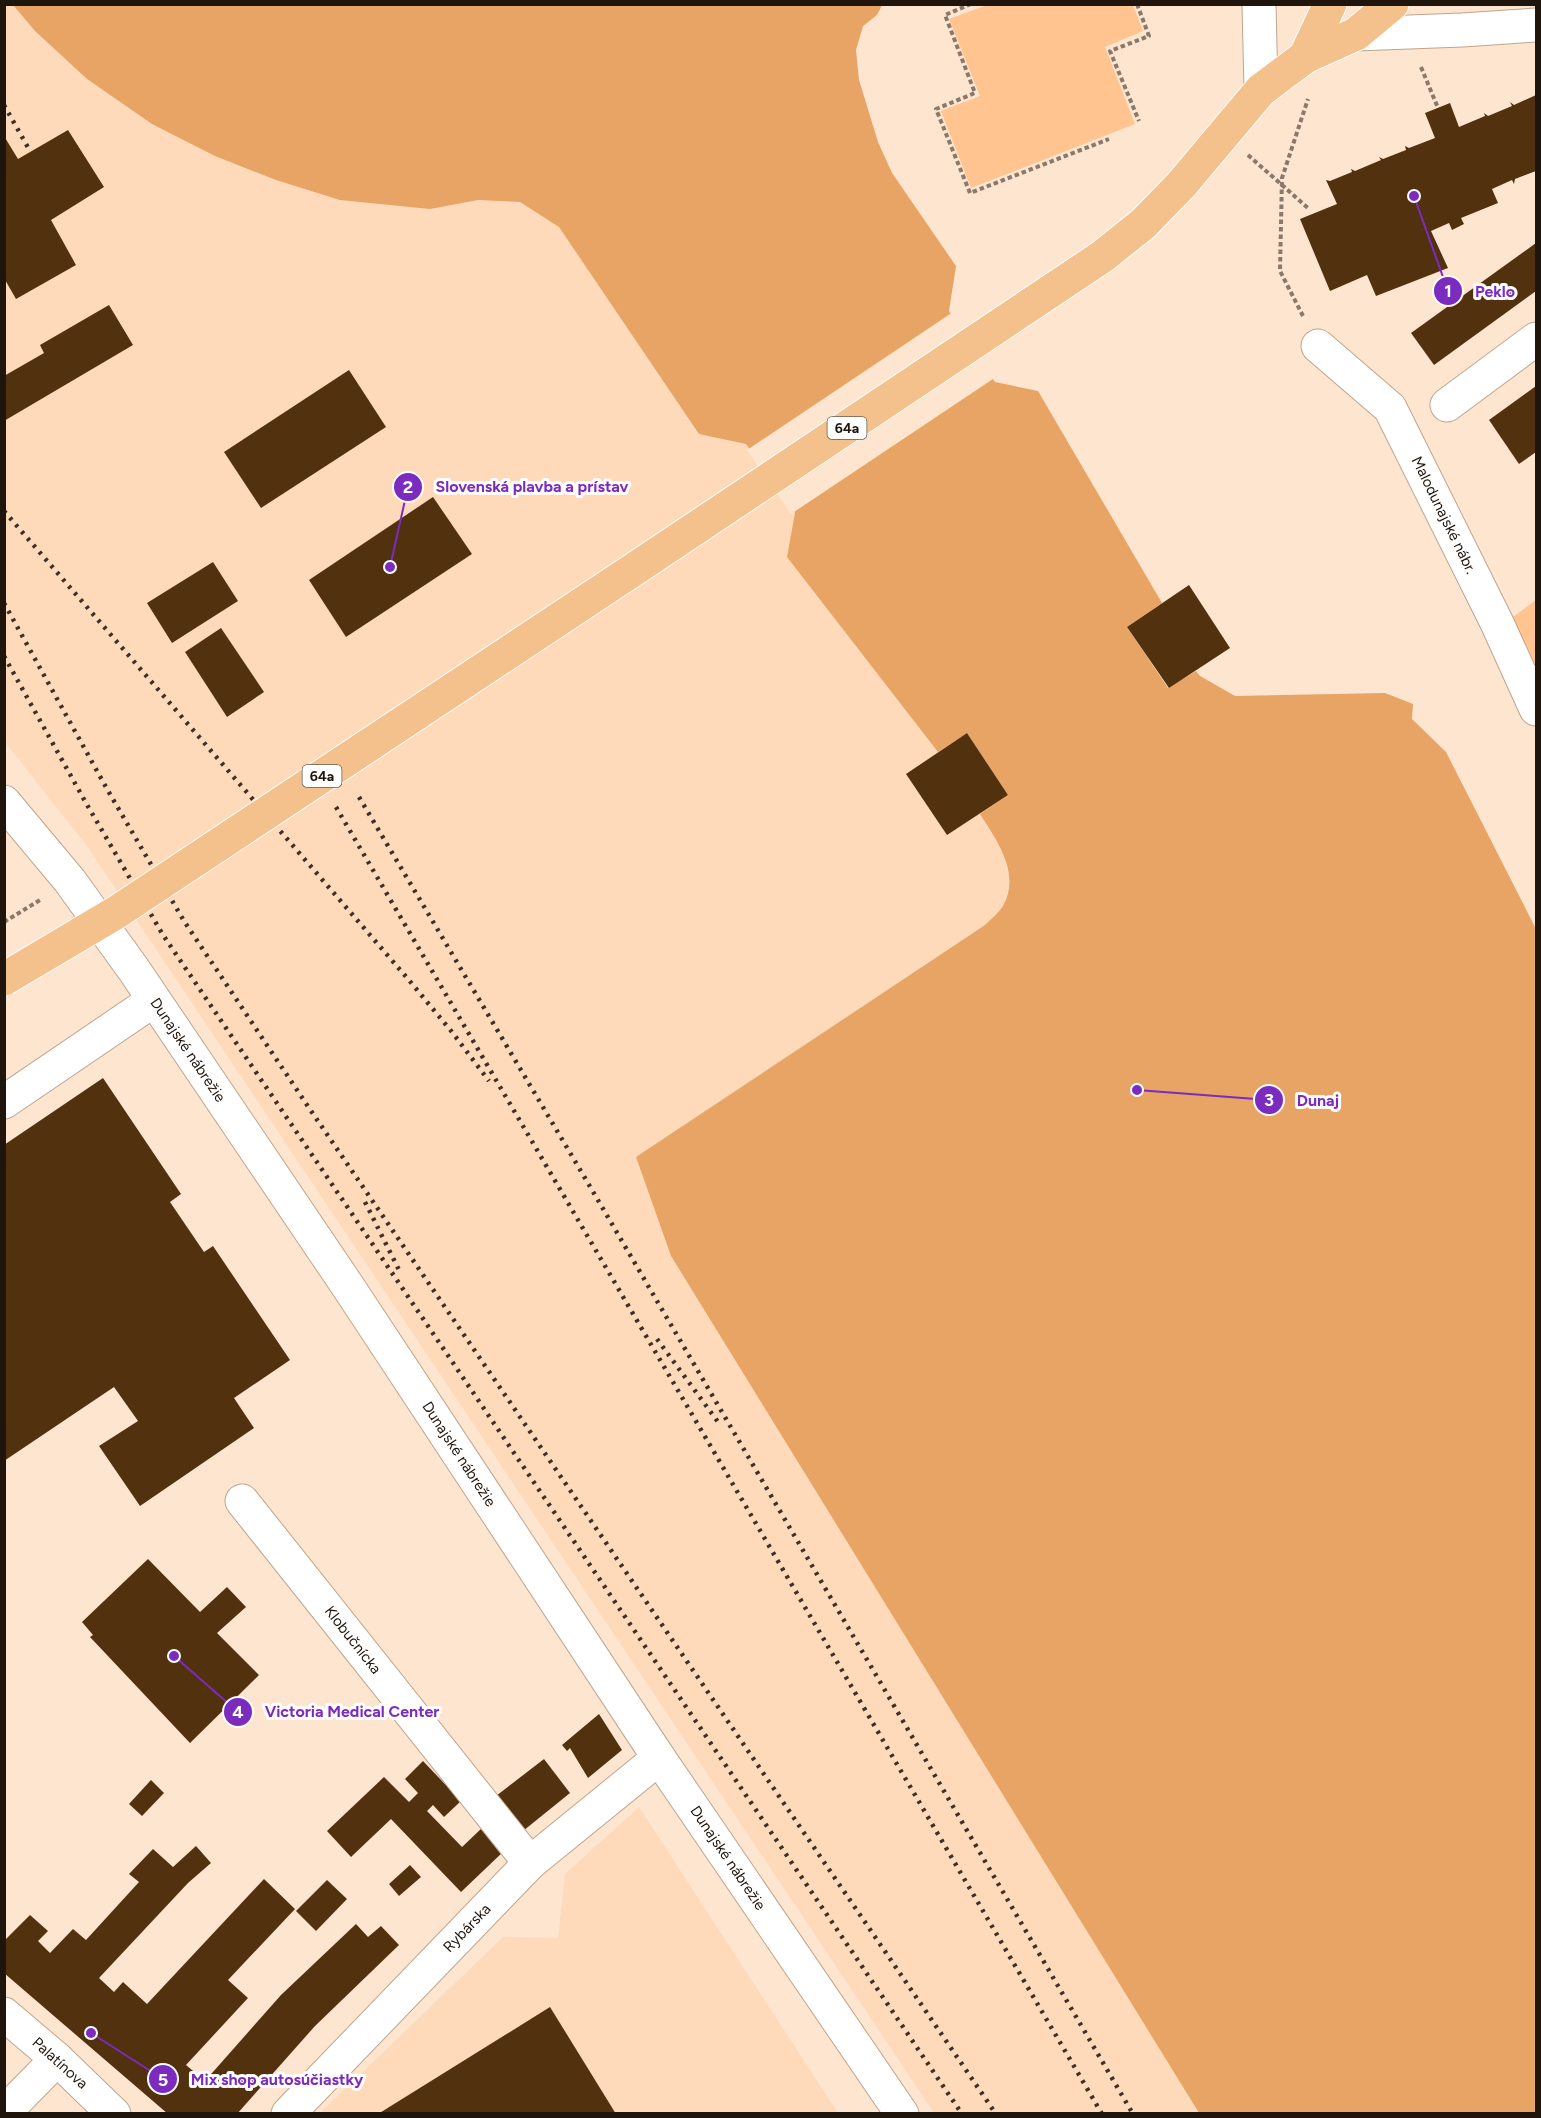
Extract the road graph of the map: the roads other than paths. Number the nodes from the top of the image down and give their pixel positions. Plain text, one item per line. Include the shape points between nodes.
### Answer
1 (1259, 4) edge
2 (1330, 4) edge
3 (1392, 4) edge
4 (1536, 25) edge
5 (1356, 34) junction
6 (1305, 57) junction
7 (1261, 90) junction
8 (1536, 339) edge
9 (1318, 346) road end
10 (1447, 405) dead end
11 (1536, 709) edge
12 (4, 802) edge
13 (4, 979) edge
14 (153, 1000) junction
15 (4, 1102) edge
16 (242, 1501) dead end
17 (659, 1758) junction
18 (530, 1863) junction
19 (4, 2014) edge
20 (57, 2059) junction
21 (4, 2113) edge
22 (114, 2114) edge
23 (288, 2114) edge
24 (902, 2114) edge

1 - 7 street
2 - 6 main road, 64a
3 - 5 main road, 64a
4 - 5 street
5 - 6 main road, 64a
6 - 7 main road, 64a
7 - 13 main road, 64a, bridge via 1181,185 1143,224 1103,256 117,912
8 - 10 street
9 - 11 street, Malodunajské nábr. via 1390,408
12 - 14 street, Dunajské nábrežie via 70,881
14 - 15 street
14 - 17 street, Dunajské nábrežie via 349,1288
16 - 18 street, Klobučnícka
17 - 18 street, Rybárska
17 - 24 street, Dunajské nábrežie
18 - 23 street, Rybárska
19 - 20 street, Palatínova
20 - 21 street
20 - 22 street, Palatínova

